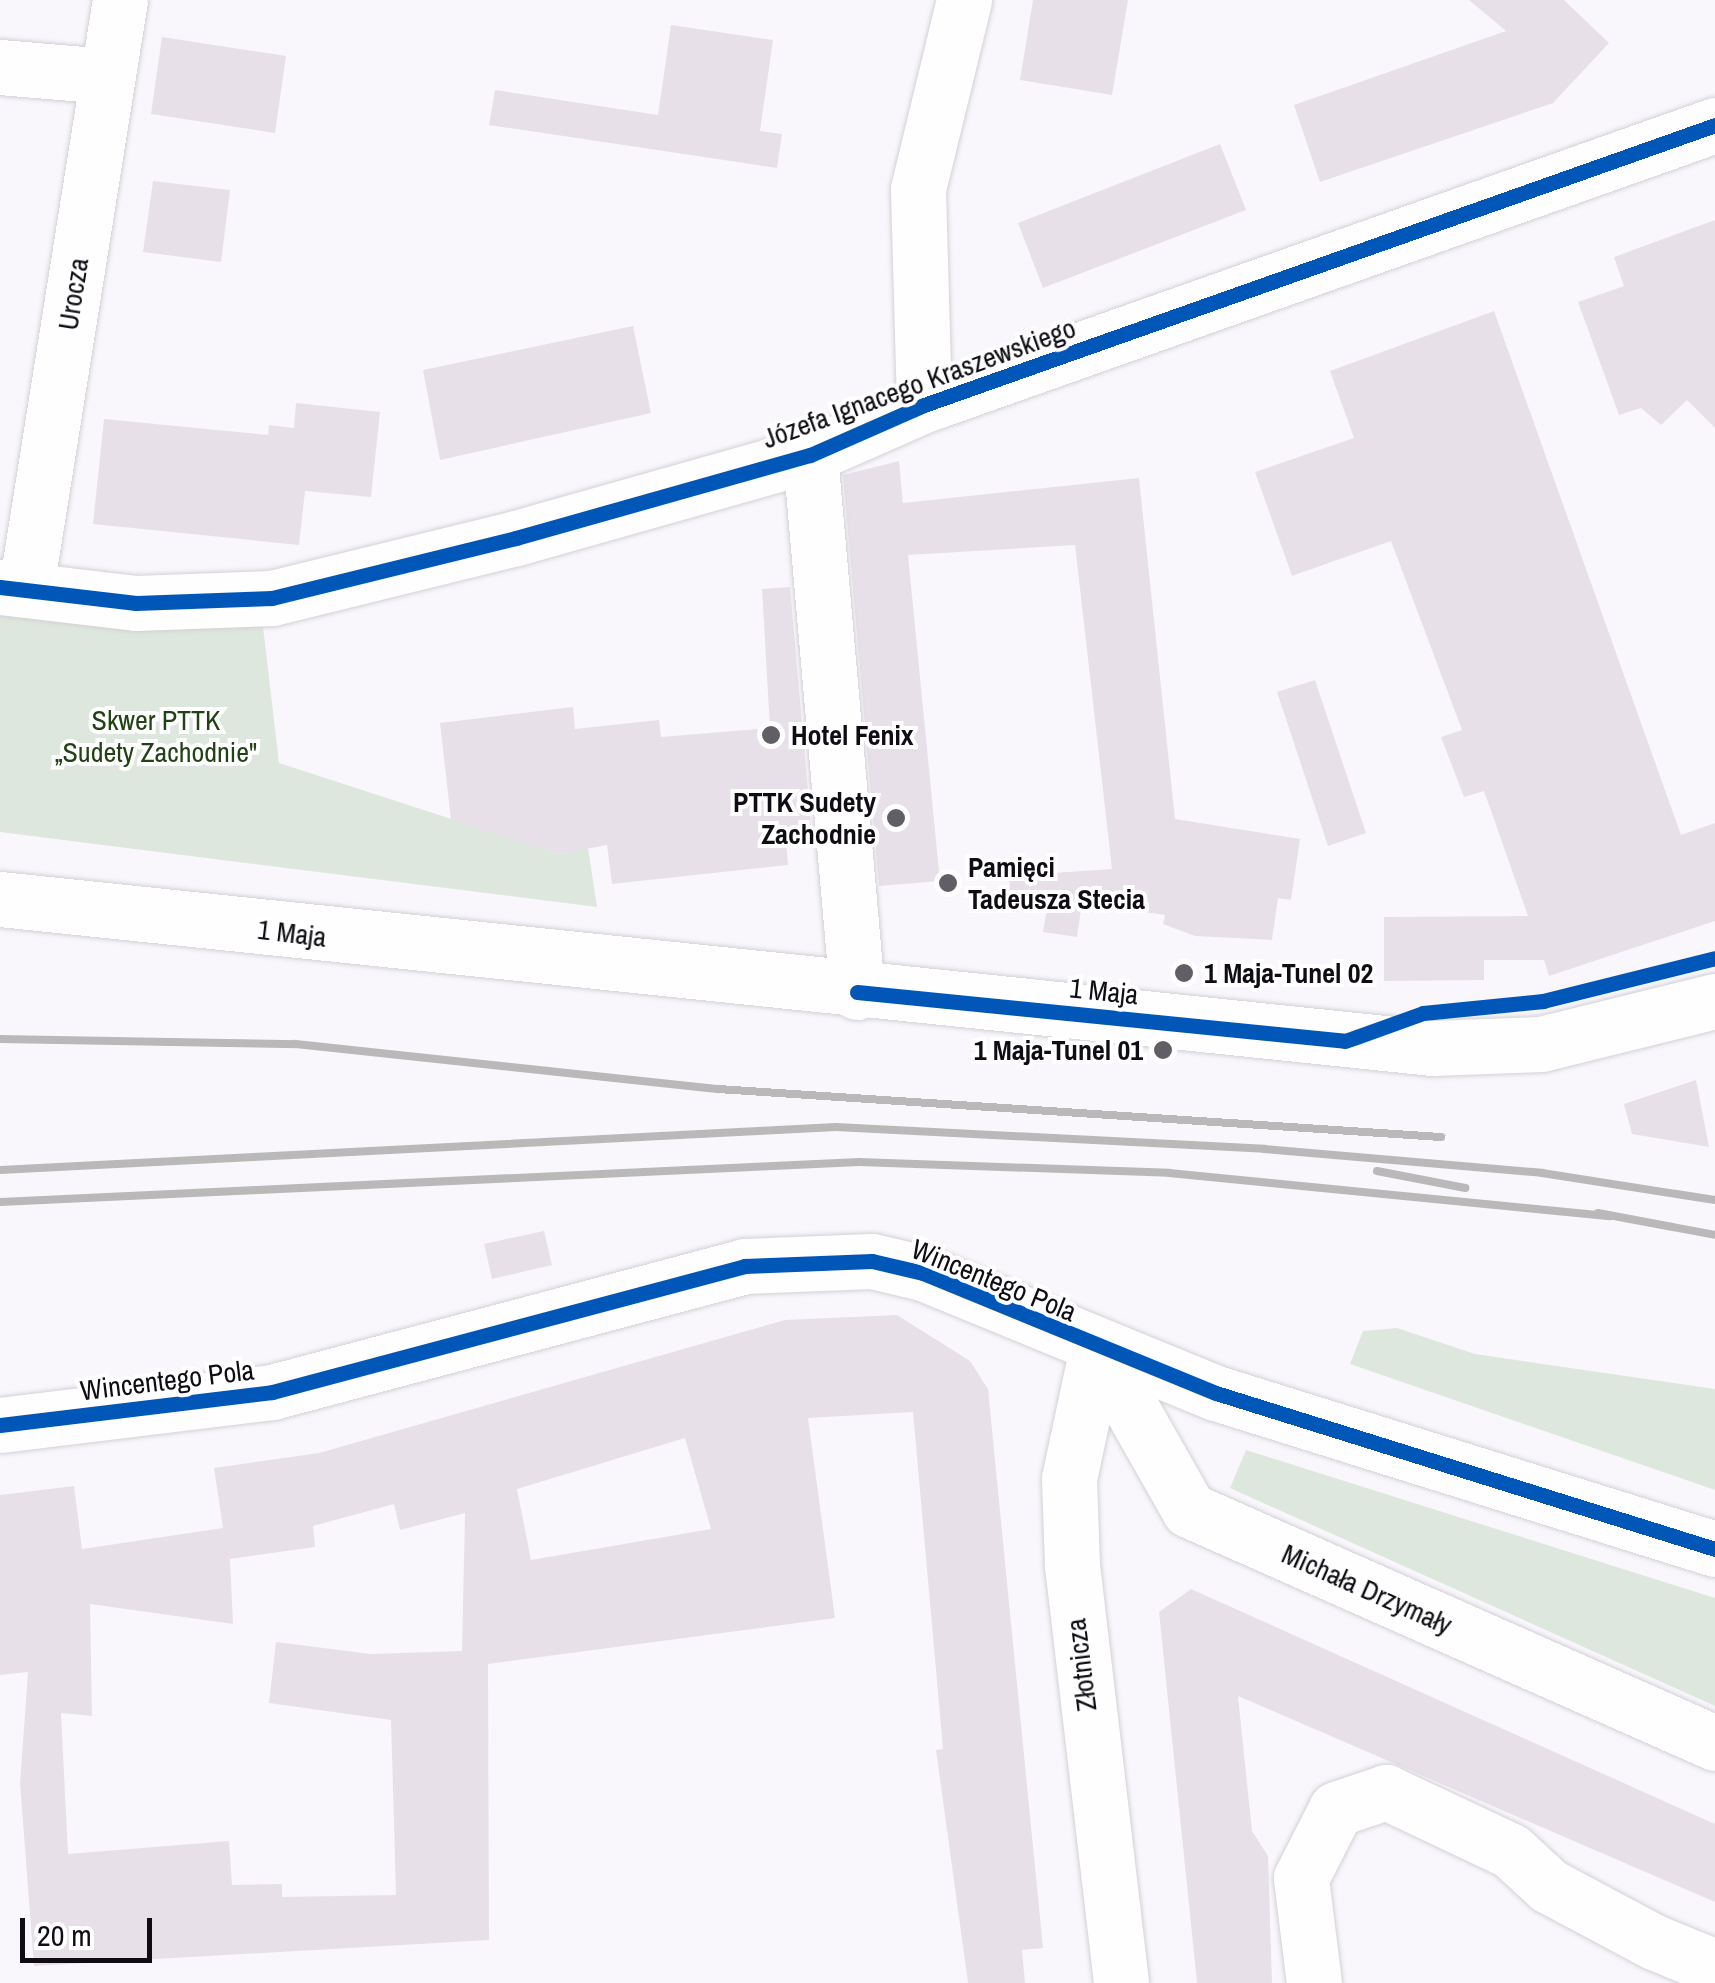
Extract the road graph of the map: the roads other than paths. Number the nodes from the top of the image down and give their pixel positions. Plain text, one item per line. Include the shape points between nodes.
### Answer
1 (120, 0) edge
2 (964, 0) edge
3 (0, 67) edge
4 (108, 76) junction
5 (1715, 125) edge
6 (924, 405) junction
7 (810, 455) junction
8 (13, 588) edge
9 (0, 899) edge
10 (857, 992) junction
11 (1715, 1001) edge
12 (1097, 1348) junction
13 (0, 1425) edge
14 (1715, 1549) edge
15 (1715, 1743) edge
16 (1715, 1967) edge
17 (1121, 1983) edge
18 (1314, 1983) edge

1 - 4 street, Urocza
2 - 6 street, Józefa Ignacego Kraszewskiego via 918,190
3 - 4 street
4 - 8 street, Urocza
5 - 6 street, Józefa Ignacego Kraszewskiego
6 - 7 street, Józefa Ignacego Kraszewskiego
7 - 8 street, Józefa Ignacego Kraszewskiego via 272,598 136,602
7 - 10 street
9 - 10 street, 1 Maja
10 - 11 street, 1 Maja via 1433,1048 1594,1036
12 - 13 street, Wincentego Pola via 923,1273 872,1261 798,1262 651,1288 272,1392
12 - 14 street, Wincentego Pola
12 - 15 street, Michała Drzymały via 1189,1510
12 - 17 street, Złotnicza via 1070,1479 1072,1565
16 - 18 street via 1549,1886 1511,1850 1386,1792 1336,1809 1301,1878

